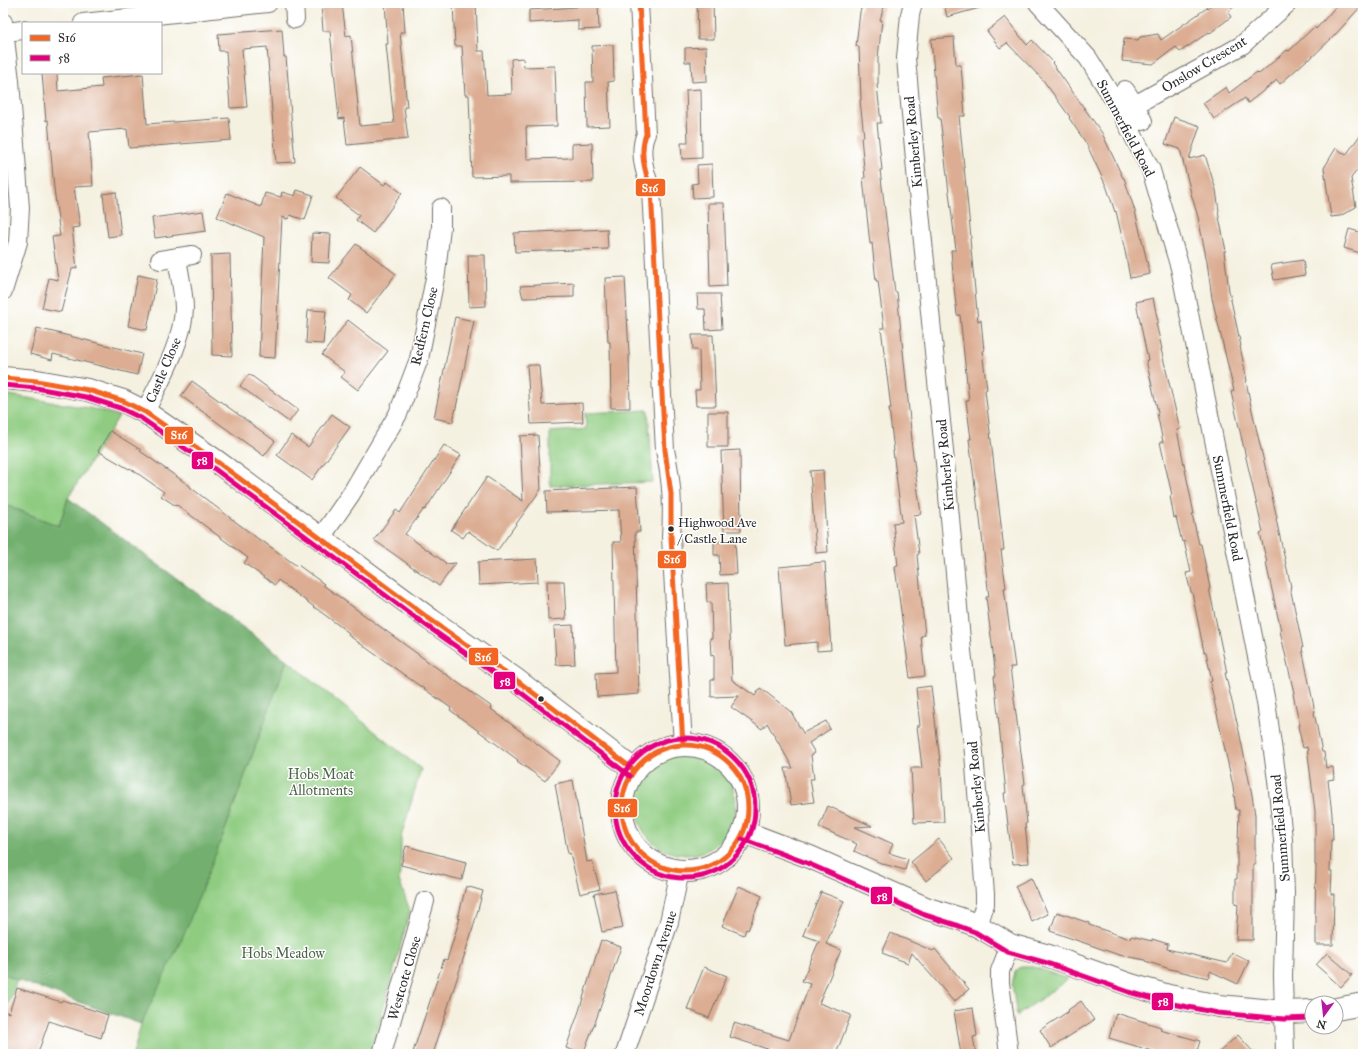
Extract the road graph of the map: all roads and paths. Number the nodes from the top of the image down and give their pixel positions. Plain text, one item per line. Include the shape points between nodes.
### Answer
1 (268, 3) edge
2 (639, 3) edge
3 (912, 3) edge
4 (1038, 3) edge
5 (1288, 3) edge
6 (92, 22) edge
7 (4, 27) edge
8 (22, 30) edge
9 (1125, 90) dead end
10 (441, 208) dead end
11 (177, 257) dead end
12 (3, 291) edge
13 (3, 378) edge
14 (145, 412) junction
15 (320, 539) junction
16 (683, 745) junction
17 (634, 770) junction
18 (744, 832) junction
19 (680, 871) junction
20 (425, 901) dead end
21 (978, 926) junction
22 (1010, 945) junction
23 (1363, 1004) edge
24 (1344, 1008) edge
25 (1304, 1011) edge
26 (1284, 1012) junction
27 (382, 1054) edge
28 (625, 1054) edge
29 (1010, 1054) edge
30 (1285, 1054) edge

1 - 6 street
2 - 16 street via 646,134 642,141 645,172 651,190 665,450 671,475 671,537
3 - 21 street, Kimberley Road via 906,58 974,761 985,894 985,904
4 - 26 street, Summerfield Road via 1088,58 1119,108 1151,170 1180,268 1266,702 1277,780 1285,894
5 - 9 street, Onslow Crescent via 1242,45 1139,113
7 - 8 street
7 - 12 street via 20,208 18,242
10 - 15 street, Redfern Close via 436,272 419,359 398,414 351,494
11 - 14 street, Castle Close via 184,309 180,331 172,357
13 - 14 street via 88,390 123,401
14 - 15 street via 216,461
15 - 17 street via 515,679
16 - 17 street via 664,748 654,753
16 - 18 street via 705,748 719,755 734,768 744,786 748,807
17 - 19 street via 624,792 622,810 628,836 639,851 656,864
18 - 19 street via 725,857 695,870
18 - 21 street via 928,909
19 - 28 street, Moordown Avenue via 669,922
20 - 27 street, Westcote Close
21 - 22 street
22 - 26 street via 1169,996 1219,1006
22 - 29 street via 1000,971
23 - 24 street
25 - 26 street
26 - 30 street, Summerfield Road

